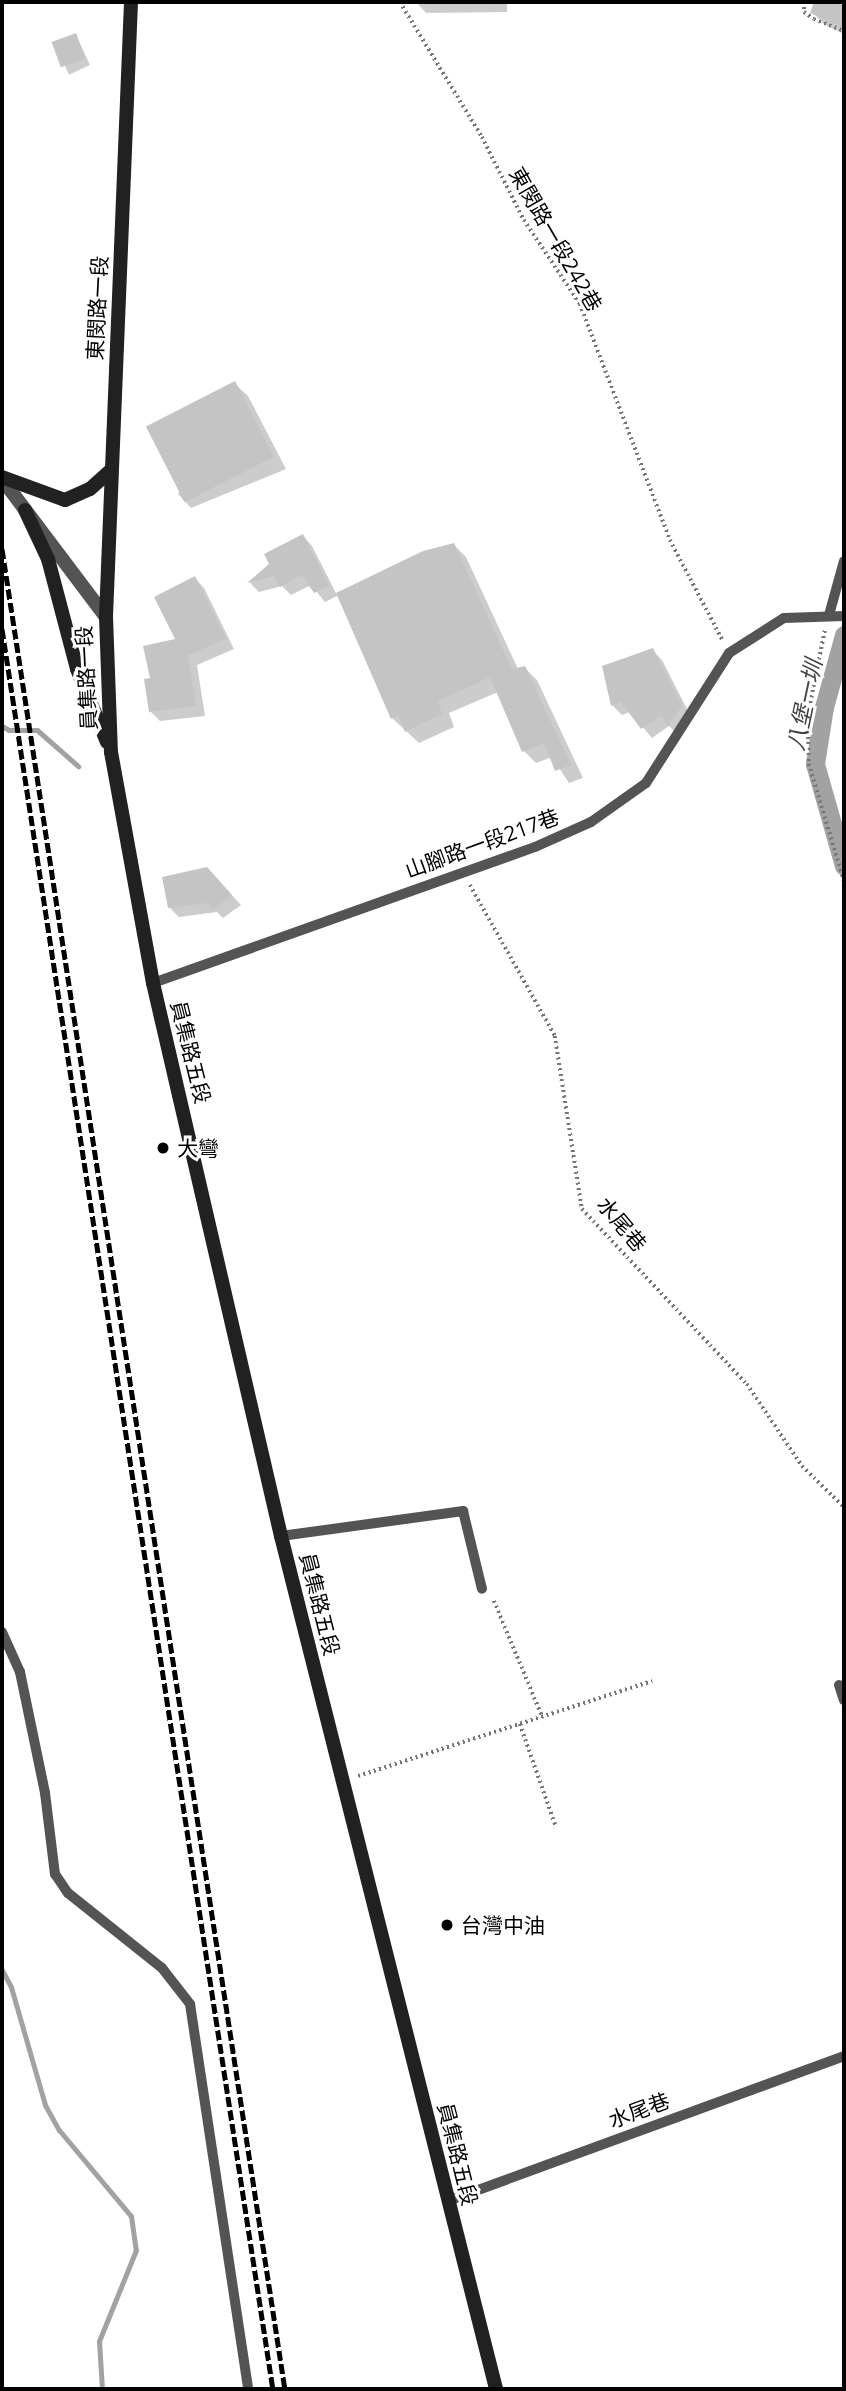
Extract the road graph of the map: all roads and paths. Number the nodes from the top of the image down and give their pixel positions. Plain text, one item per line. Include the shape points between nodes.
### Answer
1 (131, 2) edge
2 (400, 2) edge
3 (805, 2) edge
4 (844, 31) edge
5 (111, 470) junction
6 (2, 478) edge
7 (25, 509) junction
8 (844, 561) edge
9 (829, 615) junction
10 (844, 616) edge
11 (106, 617) junction
12 (729, 653) junction
13 (111, 752) junction
14 (123, 824) joint
15 (461, 870) junction
16 (844, 881) edge
17 (153, 984) junction
18 (844, 1507) edge
19 (281, 1536) junction
20 (482, 1589) dead end
21 (494, 1601) dead end
22 (2, 1632) edge
23 (652, 1681) dead end
24 (839, 1685) dead end
25 (844, 1700) edge
26 (542, 1716) junction
27 (520, 1723) junction
28 (343, 1780) junction
29 (556, 1827) dead end
30 (844, 2056) edge
31 (448, 2200) junction
32 (248, 2389) edge
33 (496, 2389) edge

1 - 5 main road, 東閔路一段
2 - 12 path, 東閔路一段242巷 via 482,137 524,220 580,304 638,462
3 - 4 path via 804,12
5 - 6 main road via 90,489 65,500
5 - 11 main road, 東閔路一段
6 - 7 street, 員集路一段
7 - 11 street, 員集路一段
7 - 13 main road via 48,559 77,669
8 - 9 lane
9 - 10 lane, 山腳路一段217巷
9 - 12 lane, 山腳路一段217巷 via 784,618
9 - 16 path via 808,715 808,764
11 - 13 main road, 員集路一段
12 - 15 lane, 山腳路一段217巷 via 691,706 646,783 591,822 535,847
13 - 14 main road, 員集路一段
14 - 17 main road, 員集路五段
15 - 17 lane, 山腳路一段217巷
15 - 18 path, 水尾巷 via 555,1036 582,1209 747,1384 802,1466
17 - 19 main road, 員集路五段
19 - 20 lane via 463,1511
19 - 28 main road, 員集路五段
21 - 26 path
22 - 32 lane via 20,1672 45,1793 55,1874 68,1893 162,1968 190,2004
23 - 26 path
24 - 25 lane
26 - 27 path
27 - 28 path
27 - 29 path
28 - 31 main road, 員集路五段
30 - 31 lane, 水尾巷
31 - 33 main road, 員集路五段

